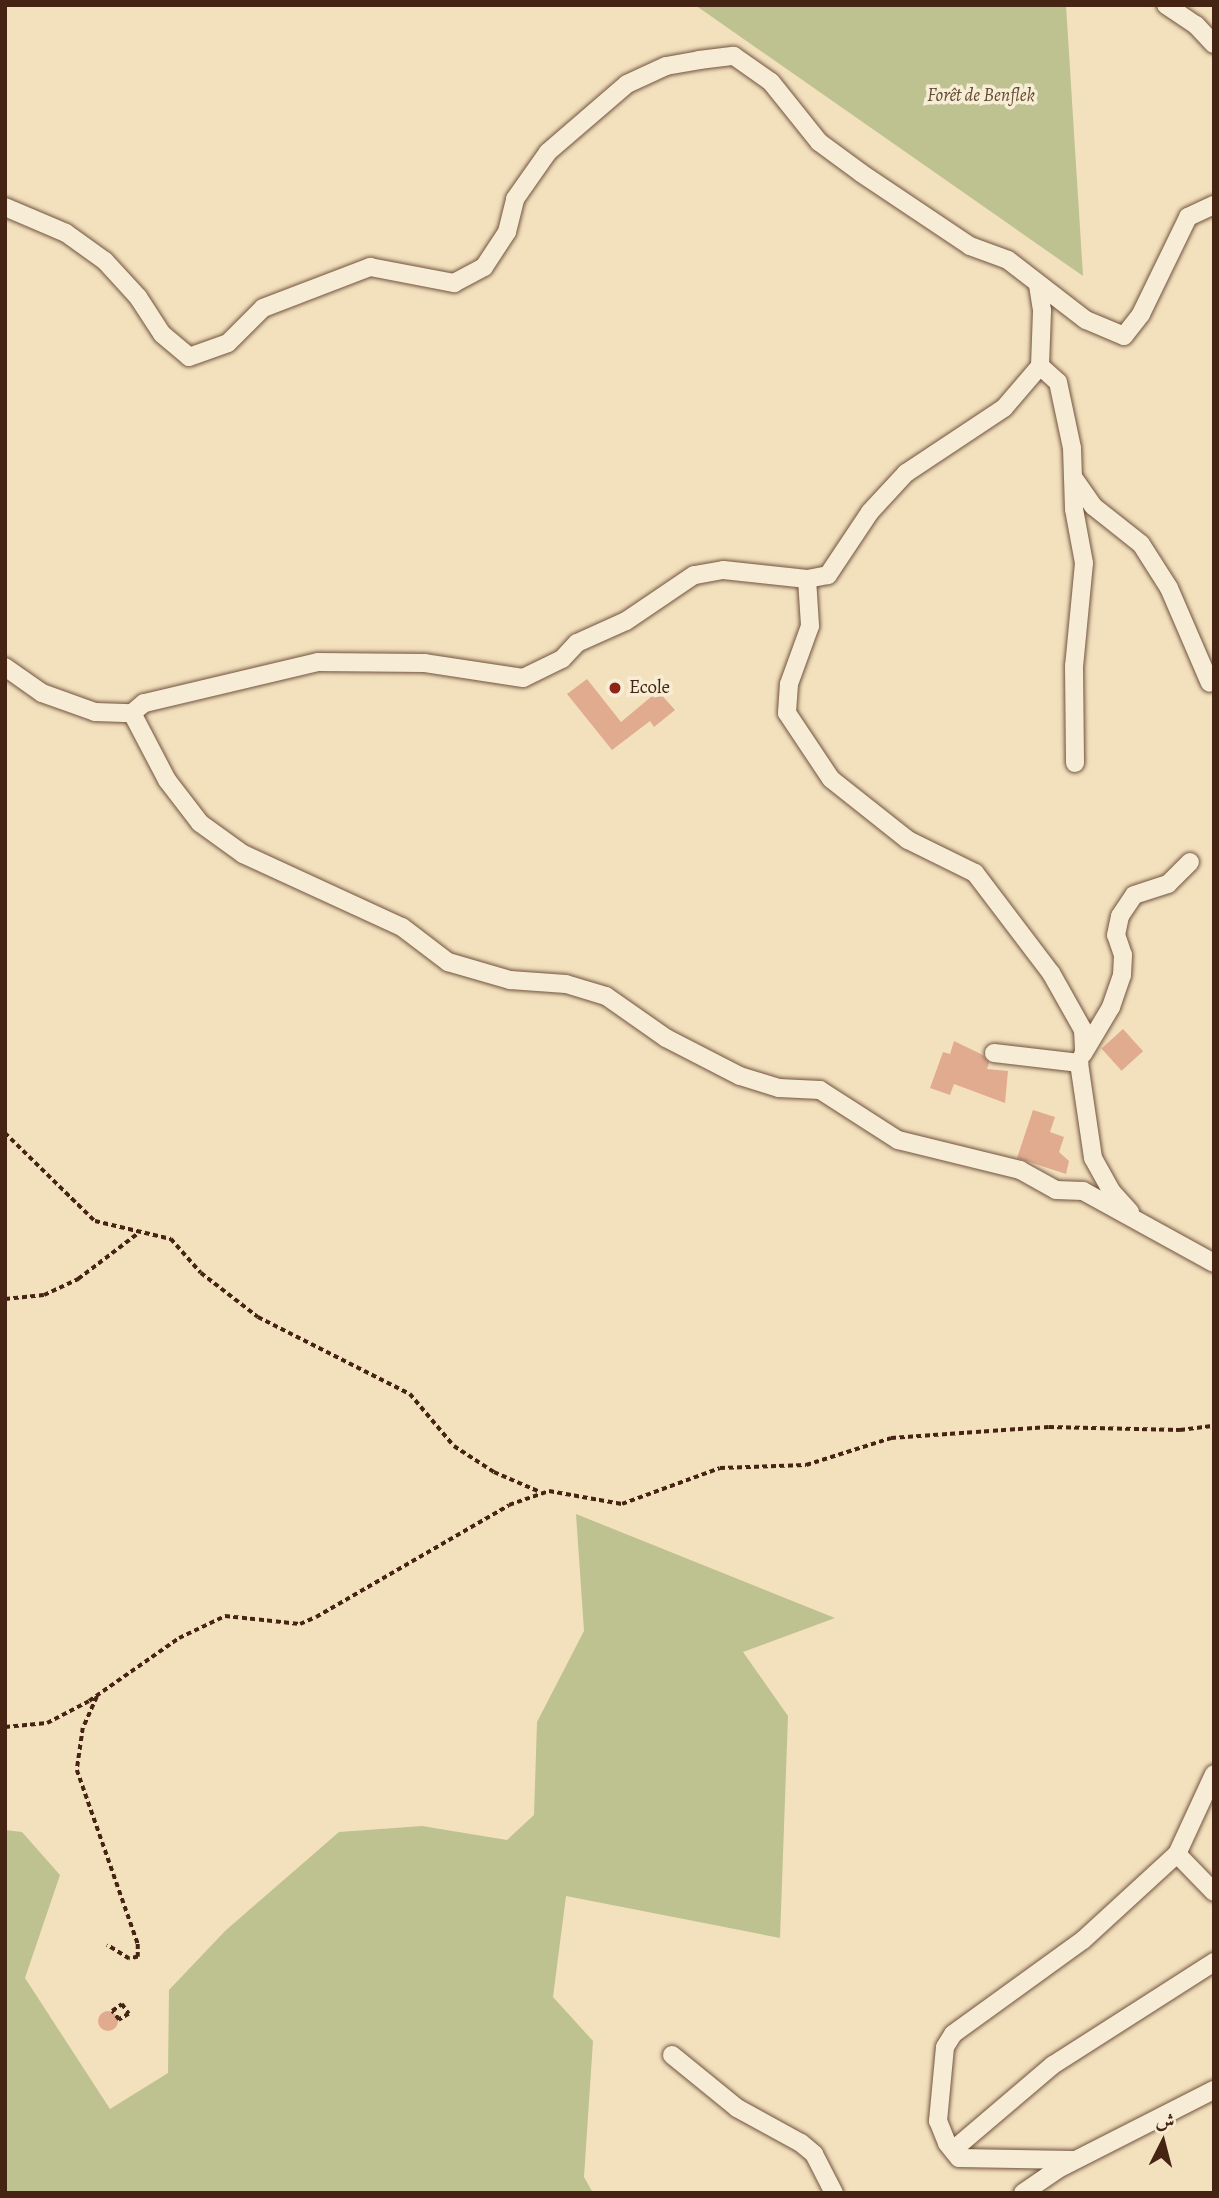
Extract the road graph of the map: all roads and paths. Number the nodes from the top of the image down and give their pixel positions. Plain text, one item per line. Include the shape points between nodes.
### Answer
1 (1166, 5) edge
2 (1214, 44) edge
3 (1214, 205) edge
4 (5, 207) edge
5 (1038, 285) junction
6 (1040, 366) junction
7 (1075, 480) junction
8 (807, 579) junction
9 (5, 667) edge
10 (1210, 682) dead end
11 (132, 713) junction
12 (1075, 763) dead end
13 (1190, 862) dead end
14 (994, 1053) dead end
15 (1082, 1057) junction
16 (5, 1133) edge
17 (1138, 1219) junction
18 (136, 1234) junction
19 (1214, 1263) edge
20 (5, 1299) edge
21 (1214, 1426) edge
22 (542, 1493) junction
23 (98, 1695) junction
24 (5, 1727) edge
25 (1214, 1774) edge
26 (1177, 1854) junction
27 (1214, 1892) edge
28 (107, 1945) dead end
29 (1214, 1962) edge
30 (122, 2004) joint
31 (672, 2055) dead end
32 (1214, 2090) edge
33 (953, 2150) junction
34 (1074, 2160) junction
35 (834, 2193) edge
36 (1023, 2193) edge

1 - 2 street
3 - 5 street via 1188,218 1141,314 1124,336 1086,320
4 - 5 street via 66,233 105,261 138,297 162,334 189,357 228,344 263,308 370,267 454,284 484,267 507,232 515,199 548,152 626,84 666,66 734,56 771,82 819,142 970,246 1008,260
5 - 6 street
6 - 7 street via 1058,382
6 - 8 street via 1004,408 906,473 870,512 828,575
7 - 10 street via 1093,506 1141,544 1169,587
7 - 12 street via 1074,509 1084,563 1074,666
8 - 11 street via 723,570 694,575 626,621 577,643 562,659 523,678 425,663 318,662 144,703
8 - 15 street via 810,626 789,684 787,713 831,779 908,840 975,873 1051,973 1083,1030
9 - 11 street via 42,693 95,712
11 - 17 street via 167,780 200,823 243,854 402,927 448,962 510,979 566,984 606,996 666,1038 740,1076 779,1088 820,1090 898,1140 1020,1170 1056,1190 1083,1191
13 - 15 street via 1168,884 1134,895 1120,916 1116,935 1123,955 1122,975 1111,1007
14 - 15 street
15 - 17 street via 1093,1158 1112,1192
16 - 18 path via 95,1222
17 - 19 street
18 - 20 path via 78,1279 44,1295
18 - 22 path via 171,1240 201,1273 258,1317 410,1394 454,1446 494,1472
21 - 22 path via 1180,1430 1049,1427 891,1438 806,1465 720,1468 622,1504
22 - 23 path via 498,1511 300,1624 225,1616 179,1638
23 - 24 path via 47,1723
23 - 28 path via 83,1728 77,1770 138,1944 138,1957 129,1959
25 - 26 street
26 - 27 street
26 - 33 street via 1083,1940 953,2034 940,2071 938,2121
29 - 33 street via 1053,2065
30 - 30 path via 112,2011 119,2020 129,2014
31 - 35 street via 737,2108 814,2154
32 - 34 street
33 - 34 street via 959,2158
34 - 36 street

